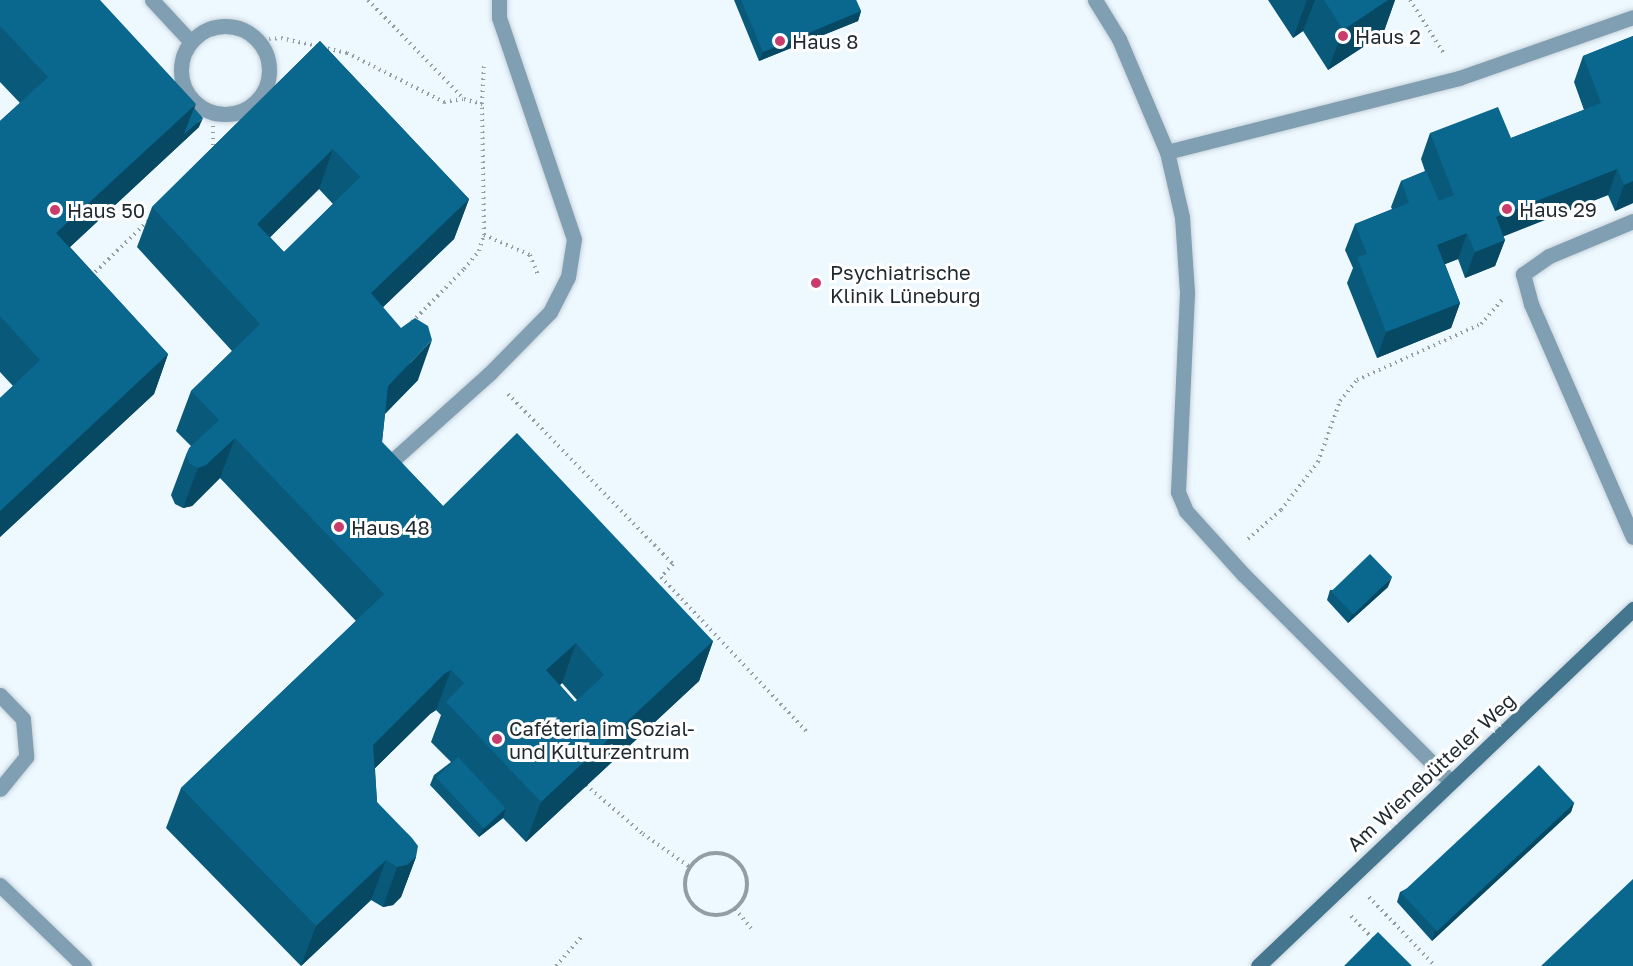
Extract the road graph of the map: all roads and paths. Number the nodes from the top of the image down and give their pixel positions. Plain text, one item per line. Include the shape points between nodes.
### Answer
1 (152, 0) edge
2 (368, 0) edge
3 (499, 0) edge
4 (1095, 0) edge
5 (1410, 0) edge
6 (1633, 17) edge
7 (499, 18) junction
8 (257, 40) junction
9 (191, 42) junction
10 (1459, 78) junction
11 (464, 99) junction
12 (482, 104) junction
13 (213, 113) junction
14 (1167, 152) junction
15 (213, 160) edge
16 (152, 217) dead end
17 (1633, 221) edge
18 (484, 235) junction
19 (1524, 274) junction
20 (83, 282) edge
21 (550, 312) junction
22 (409, 324) edge
23 (489, 374) junction
24 (393, 460) edge
25 (1633, 537) edge
26 (1218, 547) junction
27 (1633, 609) edge
28 (0, 695) edge
29 (807, 732) dead end
30 (1450, 782) junction
31 (586, 785) edge
32 (0, 789) edge
33 (690, 867) junction
34 (1350, 878) junction
35 (0, 885) edge
36 (1331, 895) junction
37 (735, 909) junction
38 (751, 928) dead end
39 (582, 936) dead end
40 (1383, 950) edge
41 (84, 966) edge
42 (556, 966) edge
43 (1258, 966) edge
44 (1436, 966) edge

1 - 9 lane
2 - 11 path
3 - 7 lane
4 - 14 lane via 1119,39
5 - 10 path
6 - 10 lane
7 - 12 path via 483,69
7 - 21 lane via 574,239 568,277
8 - 9 lane via 231,27 216,27
8 - 11 path via 281,38 347,53 444,102
8 - 13 lane via 268,66 262,93 241,111
9 - 13 lane via 181,69 183,84 195,102
10 - 14 lane
11 - 12 path
12 - 18 path
13 - 15 path
14 - 26 lane via 1182,217 1187,293 1178,492 1186,511
16 - 20 path
17 - 19 lane via 1549,256
18 - 21 path via 530,255
18 - 22 path via 479,251 464,269
19 - 25 lane via 1531,304
19 - 26 path via 1481,324 1357,380 1340,401 1318,462 1281,510 1247,540
21 - 23 lane
23 - 24 lane
23 - 29 path via 673,564 661,577
26 - 30 lane
27 - 30 street, Am Wienebütteler Weg
28 - 32 lane via 23,719 26,757
30 - 34 street, Am Wienebütteler Weg
31 - 33 path via 643,834
33 - 37 path via 685,888 695,907 714,915
33 - 37 path via 696,860 714,853 725,854 741,865 746,873 747,893
34 - 36 street, Am Wienebütteler Weg
34 - 44 path
35 - 41 lane
36 - 40 path
36 - 43 street, Am Wienebütteler Weg
37 - 38 path
39 - 42 path

